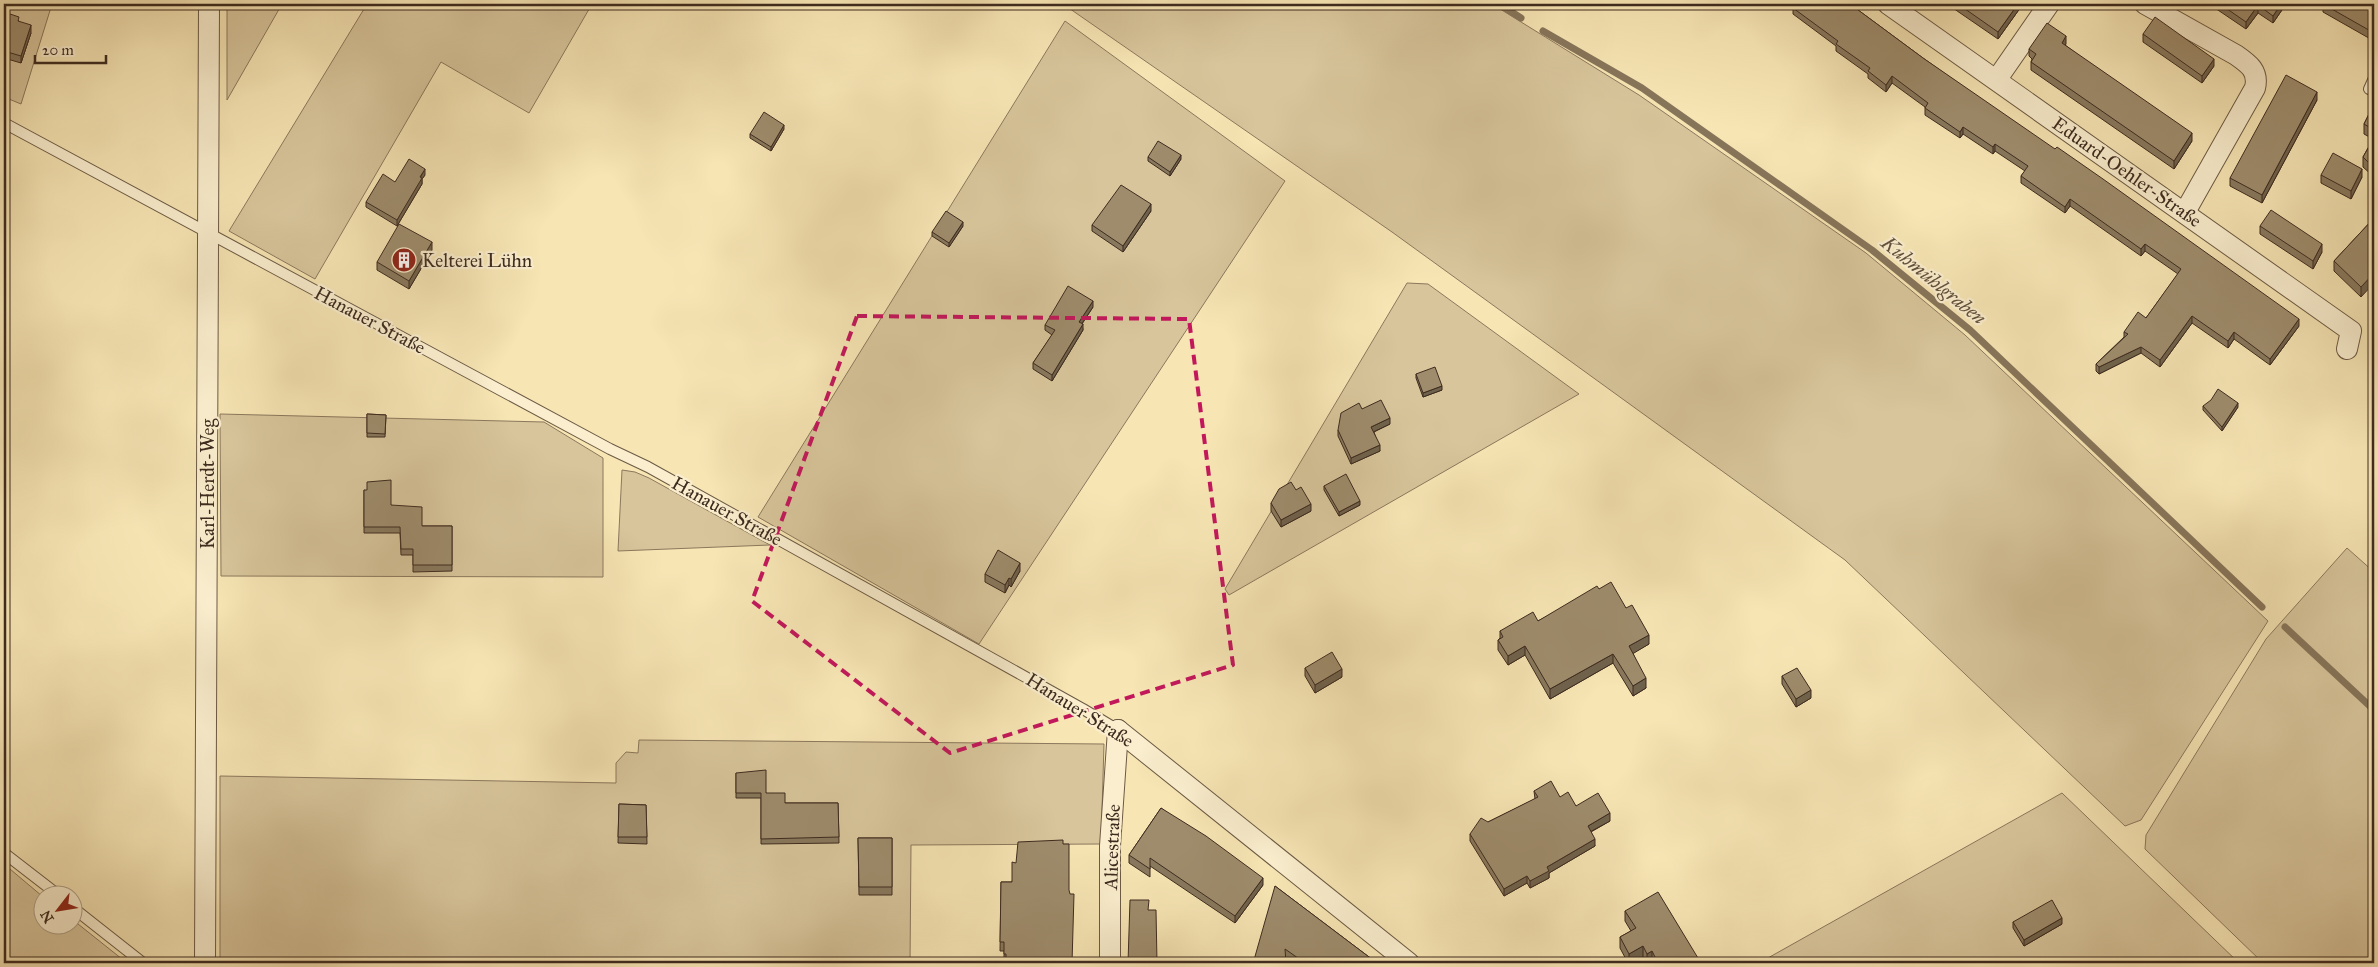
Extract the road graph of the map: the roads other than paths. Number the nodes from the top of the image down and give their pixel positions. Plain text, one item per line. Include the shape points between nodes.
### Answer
1 (209, 4) edge
2 (1888, 4) edge
3 (2049, 4) edge
4 (2145, 4) edge
5 (2374, 78) edge
6 (1997, 79) junction
7 (2369, 89) dead end
8 (4, 124) edge
9 (2185, 212) junction
10 (208, 232) junction
11 (2346, 348) dead end
12 (1118, 730) junction
13 (4, 853) edge
14 (43, 884) edge
15 (82, 915) edge
16 (143, 963) edge
17 (204, 963) edge
18 (1110, 963) edge
19 (1409, 963) edge

1 - 10 street, Karl-Herdt-Weg
2 - 6 street, Eduard-Oehler-Straße
3 - 6 street
4 - 9 street via 2236,55 2256,74 2255,88
5 - 7 lane
6 - 9 street, Eduard-Oehler-Straße
8 - 10 lane, Hanauer Straße
9 - 11 street, Eduard-Oehler-Straße via 2351,331
10 - 12 lane, Hanauer Straße via 601,445 648,467
10 - 17 street, Karl-Herdt-Weg
12 - 18 street, Alicestraße via 1110,846
12 - 19 street, Hanauer Straße
13 - 14 lane
15 - 16 lane

